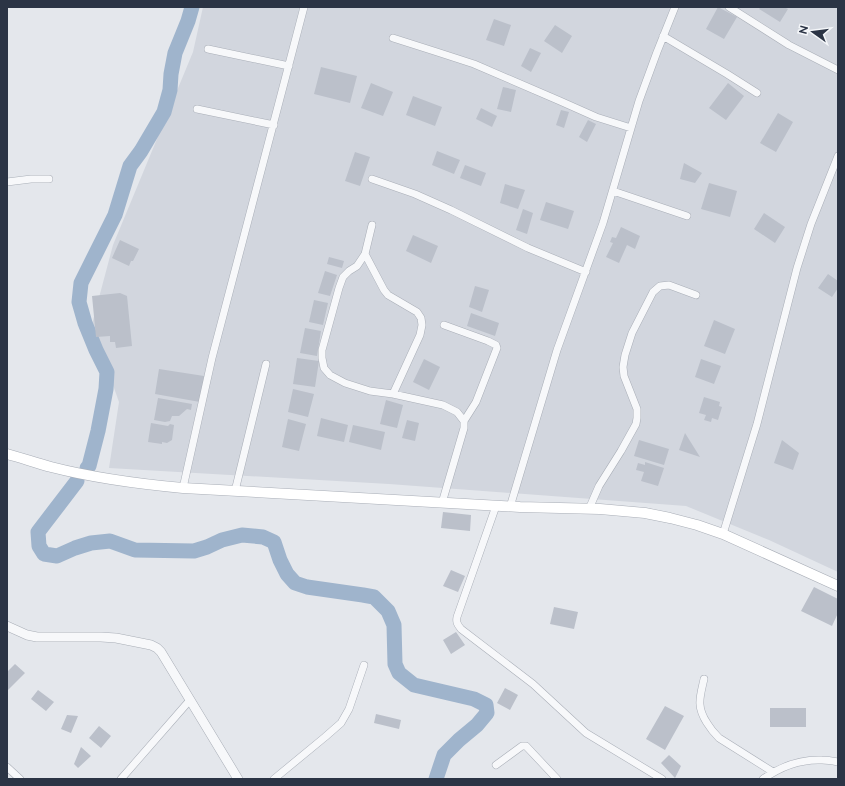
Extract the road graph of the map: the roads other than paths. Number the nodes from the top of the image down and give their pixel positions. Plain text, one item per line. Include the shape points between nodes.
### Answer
1 (304, 7) edge
2 (674, 7) edge
3 (729, 7) edge
4 (663, 36) junction
5 (393, 38) dead end
6 (208, 49) dead end
7 (289, 66) junction
8 (838, 70) edge
9 (757, 93) dead end
10 (197, 109) dead end
11 (274, 125) junction
12 (631, 128) junction
13 (838, 156) edge
14 (49, 179) dead end
15 (372, 180) dead end
16 (7, 182) edge
17 (613, 191) junction
18 (688, 216) dead end
19 (372, 225) dead end
20 (365, 254) junction
21 (586, 272) junction
22 (696, 295) dead end
23 (444, 325) dead end
24 (266, 364) dead end
25 (393, 394) junction
26 (464, 421) junction
27 (7, 454) edge
28 (183, 488) junction
29 (235, 491) junction
30 (442, 503) junction
31 (496, 506) junction
32 (510, 507) junction
33 (589, 509) junction
34 (723, 534) junction
35 (838, 586) edge
36 (7, 626) edge
37 (364, 665) dead end
38 (704, 679) dead end
39 (190, 700) junction
40 (838, 762) edge
41 (496, 765) dead end
42 (7, 767) edge
43 (773, 772) junction
44 (20, 779) edge
45 (121, 779) edge
46 (238, 779) edge
47 (274, 779) edge
48 (557, 779) edge
49 (662, 779) edge
50 (763, 779) edge

1 - 7 street
2 - 4 street
3 - 8 street via 789,45
4 - 9 street
4 - 12 street
5 - 12 street via 474,64 596,117
6 - 7 street
7 - 11 street
10 - 11 street
11 - 28 street via 212,358
12 - 17 street
13 - 34 street via 797,268 757,424
14 - 16 street
15 - 21 street via 422,197 528,248
17 - 18 street
17 - 21 street
19 - 20 street
20 - 25 street via 388,295 417,312 421,318 420,334
20 - 25 street via 357,266 343,277 339,288 322,350 324,368 344,383
21 - 32 street via 557,350
22 - 33 street via 669,285 660,286 653,292 632,333 623,367 637,409 636,424 599,486
23 - 26 street via 488,341 498,348 476,402
24 - 29 street
25 - 26 street via 443,405 457,412
26 - 30 street
27 - 28 main road via 102,478
28 - 29 main road
29 - 30 main road
30 - 31 main road
31 - 32 main road
31 - 49 street via 456,621 457,625 533,684 586,733
32 - 33 main road
33 - 34 main road via 645,513
34 - 35 main road
36 - 39 street via 37,637 116,638 151,645 162,652
37 - 47 street via 349,709 341,723
38 - 43 street via 700,710 713,732
39 - 45 street
39 - 46 street
40 - 43 street via 805,761
41 - 48 street via 522,746 526,746
42 - 44 street
43 - 50 street

